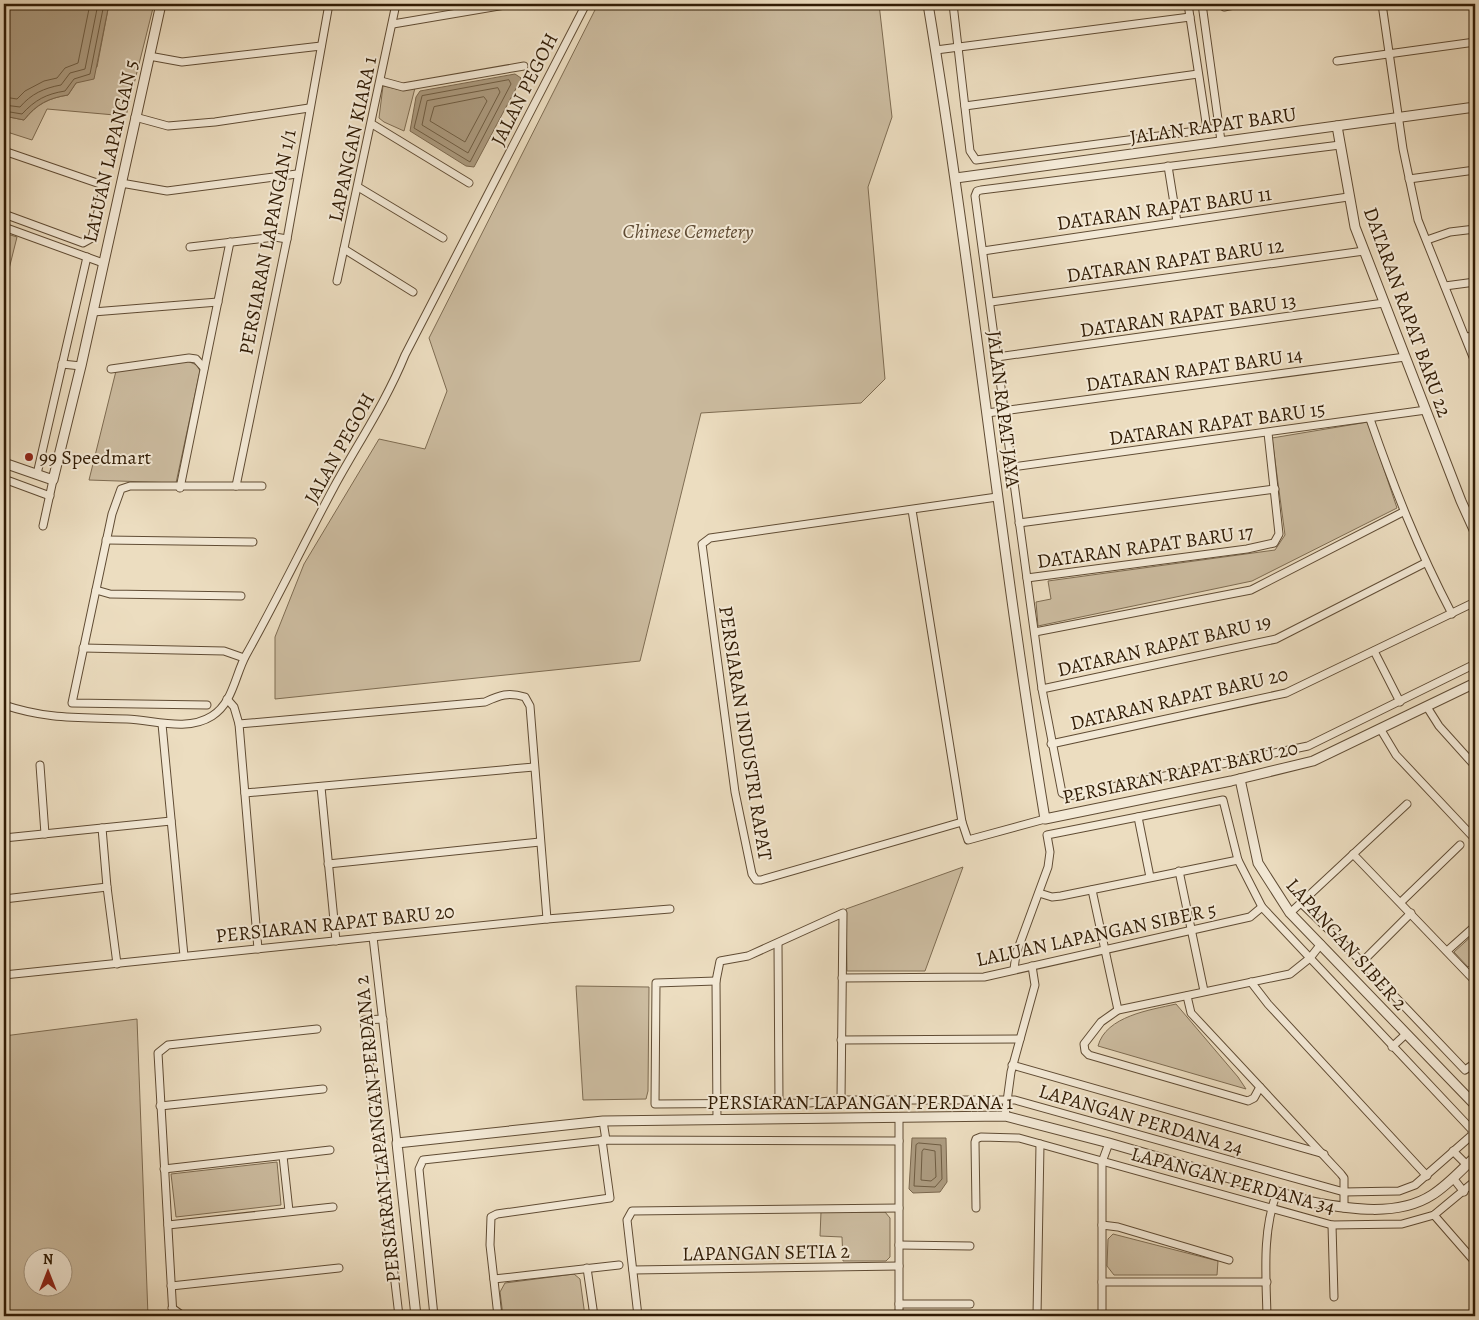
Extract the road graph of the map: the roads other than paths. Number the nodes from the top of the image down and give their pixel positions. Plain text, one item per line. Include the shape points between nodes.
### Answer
1 (160, 4) edge
2 (329, 4) edge
3 (396, 4) edge
4 (511, 4) edge
5 (586, 4) edge
6 (928, 4) edge
7 (953, 4) edge
8 (1188, 4) edge
9 (1202, 4) edge
10 (1239, 4) edge
11 (1382, 4) edge
12 (1220, 5) edge
13 (1190, 17) junction
14 (394, 24) junction
15 (1475, 42) edge
16 (321, 46) junction
17 (958, 48) junction
18 (936, 50) junction
19 (1388, 54) junction
20 (149, 56) junction
21 (1337, 61) dead end
22 (524, 66) dead end
23 (1198, 74) junction
24 (381, 81) junction
25 (965, 106) junction
26 (1475, 107) edge
27 (309, 108) junction
28 (135, 117) junction
29 (1398, 118) junction
30 (372, 124) junction
31 (1337, 126) junction
32 (1218, 128) junction
33 (1207, 129) junction
34 (1221, 141) junction
35 (1340, 145) junction
36 (4, 151) edge
37 (1168, 166) junction
38 (1475, 170) edge
39 (297, 174) junction
40 (956, 178) junction
41 (1410, 179) junction
42 (120, 183) junction
43 (469, 183) dead end
44 (358, 187) junction
45 (1348, 197) junction
46 (4, 214) edge
47 (1177, 222) junction
48 (4, 227) edge
49 (1475, 229) edge
50 (443, 238) dead end
51 (287, 239) junction
52 (1426, 240) junction
53 (230, 242) junction
54 (190, 246) dead end
55 (344, 249) junction
56 (1364, 250) junction
57 (983, 252) junction
58 (87, 257) junction
59 (103, 263) junction
60 (337, 281) dead end
61 (1475, 282) edge
62 (1445, 286) junction
63 (413, 292) dead end
64 (218, 302) junction
65 (991, 302) junction
66 (1384, 303) junction
67 (93, 312) junction
68 (1475, 336) edge
69 (1466, 337) junction
70 (997, 357) junction
71 (1405, 358) junction
72 (1475, 362) edge
73 (62, 364) junction
74 (81, 366) junction
75 (204, 368) junction
76 (111, 369) dead end
77 (1426, 410) junction
78 (1003, 412) junction
79 (987, 413) junction
80 (1370, 419) junction
81 (1268, 433) junction
82 (4, 463) edge
83 (1012, 467) junction
84 (37, 474) junction
85 (4, 479) edge
86 (53, 480) junction
87 (236, 486) junction
88 (262, 486) dead end
89 (180, 488) junction
90 (1275, 489) junction
91 (50, 496) junction
92 (997, 497) junction
93 (912, 510) junction
94 (1403, 512) junction
95 (1019, 523) junction
96 (43, 526) dead end
97 (1475, 532) edge
98 (106, 540) junction
99 (253, 542) dead end
100 (1425, 563) junction
101 (1027, 578) junction
102 (96, 590) junction
103 (241, 596) dead end
104 (1475, 602) edge
105 (1452, 614) junction
106 (1035, 632) junction
107 (84, 648) junction
108 (1374, 651) junction
109 (244, 658) junction
110 (1475, 664) edge
111 (1475, 683) edge
112 (1042, 689) junction
113 (228, 699) junction
114 (1400, 702) junction
115 (4, 705) edge
116 (207, 705) dead end
117 (1427, 707) junction
118 (162, 724) junction
119 (239, 724) junction
120 (1381, 730) junction
121 (1052, 744) junction
122 (40, 764) dead end
123 (1475, 766) edge
124 (534, 767) junction
125 (1240, 779) junction
126 (321, 787) junction
127 (245, 793) junction
128 (1407, 804) dead end
129 (1138, 817) junction
130 (1045, 819) junction
131 (171, 821) junction
132 (962, 822) junction
133 (102, 828) junction
134 (45, 834) junction
135 (4, 838) edge
136 (1475, 839) edge
137 (540, 842) junction
138 (1460, 845) dead end
139 (1353, 854) junction
140 (1238, 860) junction
141 (328, 864) junction
142 (1179, 871) junction
143 (1150, 877) junction
144 (107, 887) junction
145 (1092, 890) junction
146 (1039, 893) junction
147 (4, 899) edge
148 (1401, 902) junction
149 (1301, 903) junction
150 (1262, 907) junction
151 (670, 909) dead end
152 (1290, 912) junction
153 (1411, 913) junction
154 (547, 919) junction
155 (1475, 926) edge
156 (1191, 930) junction
157 (373, 937) junction
158 (336, 941) junction
159 (778, 944) junction
160 (1321, 944) junction
161 (258, 949) junction
162 (1105, 950) junction
163 (1447, 951) junction
164 (184, 956) junction
165 (1310, 958) junction
166 (1362, 962) junction
167 (117, 964) junction
168 (1032, 966) junction
169 (1475, 968) edge
170 (1014, 969) junction
171 (1469, 974) junction
172 (4, 975) edge
173 (842, 978) junction
174 (716, 981) junction
175 (1475, 981) edge
176 (1251, 982) junction
177 (1204, 991) junction
178 (1186, 996) junction
179 (1118, 1010) junction
180 (383, 1019) junction
181 (317, 1029) dead end
182 (1406, 1034) junction
183 (1020, 1039) junction
184 (841, 1040) junction
185 (1392, 1046) junction
186 (1475, 1062) edge
187 (1012, 1065) junction
188 (1260, 1086) junction
189 (322, 1089) dead end
190 (841, 1100) junction
191 (1006, 1100) junction
192 (716, 1102) junction
193 (779, 1103) junction
194 (1475, 1105) edge
195 (160, 1106) junction
196 (1005, 1116) junction
197 (899, 1118) junction
198 (717, 1120) junction
199 (603, 1121) junction
200 (604, 1140) junction
201 (899, 1142) junction
202 (397, 1143) junction
203 (1109, 1143) junction
204 (1040, 1144) junction
205 (330, 1150) dead end
206 (1453, 1152) junction
207 (1324, 1154) junction
208 (283, 1156) junction
209 (1475, 1157) edge
210 (1102, 1162) junction
211 (1467, 1165) junction
212 (164, 1169) junction
213 (1427, 1176) junction
214 (1453, 1178) junction
215 (1475, 1181) edge
216 (1277, 1192) junction
217 (1344, 1192) junction
218 (1464, 1192) junction
219 (333, 1207) dead end
220 (899, 1208) junction
221 (976, 1208) dead end
222 (1271, 1208) junction
223 (1344, 1208) junction
224 (289, 1211) junction
225 (1434, 1215) junction
226 (168, 1224) junction
227 (1102, 1225) junction
228 (1332, 1225) junction
229 (899, 1246) junction
230 (970, 1246) dead end
231 (1229, 1260) dead end
232 (1475, 1262) edge
233 (619, 1265) dead end
234 (899, 1266) junction
235 (340, 1268) dead end
236 (588, 1268) junction
237 (633, 1270) junction
238 (494, 1279) junction
239 (1102, 1282) junction
240 (1267, 1282) junction
241 (171, 1286) junction
242 (1334, 1297) dead end
243 (899, 1304) junction
244 (970, 1304) dead end
245 (172, 1308) junction
246 (173, 1316) edge
247 (183, 1316) edge
248 (399, 1316) edge
249 (416, 1316) edge
250 (434, 1316) edge
251 (498, 1316) edge
252 (594, 1316) edge
253 (638, 1316) edge
254 (899, 1316) edge
255 (1037, 1316) edge
256 (1102, 1316) edge
257 (1267, 1316) edge

1 - 20 street, LALUAN LAPANGAN 5
2 - 16 street, PERSIARAN LAPANGAN 1/1
3 - 14 street, LAPANGAN KIARA 1
4 - 14 street
5 - 109 street, JALAN PEGOH via 405,355 393,386 334,487
6 - 18 street, JALAN RAPAT JAYA
7 - 17 street
8 - 13 street
9 - 32 street
10 - 12 street
11 - 19 street
13 - 17 street
13 - 23 street
14 - 24 street, LAPANGAN KIARA 1
15 - 19 street
16 - 20 street via 182,62
16 - 27 street, PERSIARAN LAPANGAN 1/1
17 - 18 street
17 - 25 street
18 - 40 street, JALAN RAPAT JAYA
19 - 21 street
19 - 29 street
20 - 28 street, LALUAN LAPANGAN 5
22 - 24 street via 403,87
23 - 25 street
23 - 33 street
24 - 30 street, LAPANGAN KIARA 1
25 - 33 street, JALAN RAPAT BARU via 970,151 976,160
26 - 29 street, JALAN RAPAT BARU
27 - 28 street via 168,126
27 - 39 street, PERSIARAN LAPANGAN 1/1
28 - 42 street, LALUAN LAPANGAN 5
29 - 31 street, JALAN RAPAT BARU
29 - 41 street
30 - 43 street
30 - 44 street, LAPANGAN KIARA 1
31 - 34 street, JALAN RAPAT BARU
31 - 35 street, DATARAN RAPAT BARU 22
32 - 33 street, JALAN RAPAT BARU
32 - 34 street
34 - 40 street, JALAN RAPAT BARU
35 - 37 street
35 - 45 street, DATARAN RAPAT BARU 22
36 - 46 street via 102,186 92,238 83,243
37 - 47 street
37 - 57 street via 977,191
38 - 41 street
39 - 42 street via 167,191
39 - 51 street, PERSIARAN LAPANGAN 1/1
40 - 79 street, JALAN RAPAT JAYA
41 - 52 street via 1418,220
42 - 59 street, LALUAN LAPANGAN 5
44 - 50 street
44 - 55 street, LAPANGAN KIARA 1
45 - 47 street, DATARAN RAPAT BARU 11
45 - 56 street, DATARAN RAPAT BARU 22
47 - 57 street, DATARAN RAPAT BARU 11
48 - 58 street, LALUAN LAPANGAN 5
49 - 52 street via 1450,232
51 - 53 street via 275,237
51 - 87 street, PERSIARAN LAPANGAN 1/1
52 - 62 street
53 - 54 street
53 - 64 street
55 - 60 street, LAPANGAN KIARA 1
55 - 63 street
56 - 65 street, DATARAN RAPAT BARU 12
56 - 66 street, DATARAN RAPAT BARU 22
57 - 65 street
58 - 59 street, LALUAN LAPANGAN 5
58 - 73 street
59 - 67 street
61 - 62 street
62 - 69 street
64 - 67 street
64 - 75 street
65 - 70 street
66 - 70 street, DATARAN RAPAT BARU 13
66 - 71 street, DATARAN RAPAT BARU 22
67 - 74 street
68 - 69 street
69 - 72 street
70 - 78 street
71 - 77 street, DATARAN RAPAT BARU 22
71 - 78 street, DATARAN RAPAT BARU 14
73 - 74 street
73 - 84 street
74 - 86 street
75 - 76 street via 196,359 189,358
75 - 89 street
77 - 80 street, DATARAN RAPAT BARU 15
77 - 97 street, DATARAN RAPAT BARU 22
78 - 79 street, DATARAN RAPAT BARU 14
78 - 83 street
79 - 92 street, JALAN RAPAT JAYA
80 - 81 street, DATARAN RAPAT BARU 15
80 - 94 street
81 - 83 street, DATARAN RAPAT BARU 15
81 - 90 street, DATARAN RAPAT BARU 17
82 - 84 street
83 - 95 street
84 - 86 street
85 - 91 street
86 - 91 street
87 - 88 street
87 - 89 street
89 - 98 street via 130,486 121,489
90 - 95 street
90 - 101 street, DATARAN RAPAT BARU 17 via 1279,534 1274,543
91 - 96 street
92 - 93 street, PERSIARAN INDUSTRI RAPAT
92 - 130 street, JALAN RAPAT JAYA
93 - 132 street
93 - 132 street, PERSIARAN INDUSTRI RAPAT via 710,538 702,544 735,792 756,880
94 - 100 street
94 - 106 street via 1251,590
95 - 101 street
98 - 99 street
98 - 102 street
100 - 105 street
100 - 112 street, DATARAN RAPAT BARU 19 via 1276,639
101 - 106 street
102 - 103 street via 110,594
102 - 107 street
104 - 105 street, DATARAN RAPAT BARU 20
105 - 108 street, DATARAN RAPAT BARU 20
106 - 112 street
107 - 109 street via 224,651
107 - 116 street via 72,703
108 - 114 street
108 - 121 street, DATARAN RAPAT BARU 20 via 1286,693
109 - 113 street, JALAN PEGOH
110 - 114 street
111 - 117 street, PERSIARAN RAPAT BARU 20
112 - 121 street
113 - 118 street, JALAN PEGOH via 201,722
113 - 119 street
114 - 121 street via 1308,746 1069,796 1062,793
115 - 118 street, JALAN PEGOH via 62,719 129,719
117 - 120 street, PERSIARAN RAPAT BARU 20
117 - 123 street via 1439,726
118 - 131 street
119 - 124 street via 485,702 512,693 525,697 530,706
119 - 127 street
120 - 125 street, PERSIARAN RAPAT BARU 20 via 1313,762
120 - 136 street via 1396,755
122 - 134 street
124 - 126 street
124 - 137 street
125 - 130 street, PERSIARAN RAPAT BARU 20
125 - 152 street, LAPANGAN SIBER 2 via 1258,863
126 - 127 street
126 - 141 street
127 - 161 street
128 - 139 street
129 - 140 street via 1223,800
129 - 143 street
129 - 146 street via 1047,835 1050,858
130 - 132 street, PERSIARAN RAPAT BARU 20 via 968,840
131 - 133 street
131 - 164 street
133 - 134 street
133 - 144 street
134 - 135 street
137 - 141 street
137 - 154 street
138 - 148 street
139 - 148 street
139 - 149 street
140 - 142 street
140 - 150 street
141 - 158 street
142 - 143 street
142 - 156 street
143 - 145 street
144 - 147 street
144 - 167 street
145 - 146 street via 1052,897
145 - 162 street
146 - 170 street via 1016,954
148 - 153 street
149 - 152 street
149 - 166 street
150 - 156 street, LALUAN LAPANGAN SIBER 5 via 1250,917
150 - 165 street
151 - 154 street, PERSIARAN RAPAT BARU 20
152 - 160 street, LAPANGAN SIBER 2
153 - 163 street
153 - 166 street
154 - 157 street, PERSIARAN RAPAT BARU 20
155 - 163 street
156 - 162 street, LALUAN LAPANGAN SIBER 5
156 - 177 street
157 - 158 street, PERSIARAN RAPAT BARU 20
157 - 180 street, PERSIARAN LAPANGAN PERDANA 2
158 - 161 street, PERSIARAN RAPAT BARU 20
159 - 173 street via 843,913
159 - 174 street via 748,956 720,961
159 - 193 street
160 - 165 street
160 - 182 street, LAPANGAN SIBER 2
161 - 164 street, PERSIARAN RAPAT BARU 20
162 - 168 street, LALUAN LAPANGAN SIBER 5
162 - 179 street
163 - 171 street
164 - 167 street, PERSIARAN RAPAT BARU 20
165 - 176 street via 1290,974
165 - 185 street
166 - 186 street via 1465,1070
167 - 172 street, PERSIARAN RAPAT BARU 20
168 - 170 street, LALUAN LAPANGAN SIBER 5
168 - 183 street via 1035,985
169 - 171 street
170 - 173 street, LALUAN LAPANGAN SIBER 5 via 984,977
171 - 175 street
173 - 184 street
174 - 192 street
174 - 192 street, LAPANGAN PERDANA 24 via 656,983 656,1104
176 - 177 street
176 - 213 street
177 - 178 street
178 - 179 street
178 - 188 street via 1191,1013
179 - 188 street via 1101,1022 1084,1044 1089,1055 1248,1101 1254,1098
180 - 202 street, PERSIARAN LAPANGAN PERDANA 2
180 - 248 street via 364,1020
181 - 195 street via 168,1045 161,1049 157,1058
182 - 185 street
182 - 194 street, LAPANGAN SIBER 2
183 - 184 street
183 - 187 street
184 - 190 street
185 - 206 street, LAPANGAN PERDANA 24 via 1472,1132
187 - 191 street
187 - 207 street
188 - 207 street
189 - 195 street
190 - 191 street, LAPANGAN PERDANA 24
190 - 193 street, LAPANGAN PERDANA 24
191 - 196 street
191 - 217 street, LAPANGAN PERDANA 24 via 1041,1106
192 - 193 street, LAPANGAN PERDANA 24
192 - 198 street
195 - 212 street
196 - 197 street, PERSIARAN LAPANGAN PERDANA 1
196 - 203 street, PERSIARAN LAPANGAN PERDANA 1
197 - 198 street, PERSIARAN LAPANGAN PERDANA 1
197 - 201 street
198 - 199 street, PERSIARAN LAPANGAN PERDANA 1
199 - 200 street
199 - 202 street, PERSIARAN LAPANGAN PERDANA 1
200 - 201 street
200 - 238 street via 610,1198 493,1214 490,1245
200 - 250 street via 423,1160 419,1169
201 - 220 street
202 - 249 street, PERSIARAN LAPANGAN PERDANA 2
203 - 210 street
203 - 216 street, PERSIARAN LAPANGAN PERDANA 1
204 - 210 street, LAPANGAN PERDANA 34
204 - 221 street, LAPANGAN PERDANA 34 via 1019,1138 976,1139
204 - 255 street
205 - 208 street
206 - 211 street
206 - 213 street, LAPANGAN PERDANA 24
207 - 217 street via 1344,1178
208 - 212 street
208 - 224 street
209 - 211 street, PERSIARAN LAPANGAN PERDANA 1
210 - 222 street, LAPANGAN PERDANA 34
210 - 227 street
211 - 214 street, PERSIARAN LAPANGAN PERDANA 1
212 - 226 street
213 - 217 street, LAPANGAN PERDANA 24 via 1398,1191
214 - 218 street
214 - 223 street, PERSIARAN LAPANGAN PERDANA 1 via 1433,1194 1413,1203 1398,1207
215 - 218 street, LAPANGAN PERDANA 34
216 - 222 street
216 - 223 street, PERSIARAN LAPANGAN PERDANA 1
217 - 223 street
218 - 225 street, LAPANGAN PERDANA 34
219 - 224 street
220 - 229 street
220 - 237 street via 636,1211 627,1217
222 - 228 street, LAPANGAN PERDANA 34
222 - 240 street via 1266,1239
224 - 226 street
225 - 228 street, LAPANGAN PERDANA 34 via 1402,1224
225 - 232 street
226 - 241 street
227 - 231 street
227 - 239 street
228 - 242 street
229 - 230 street
229 - 234 street
233 - 236 street
234 - 237 street, LAPANGAN SETIA 2
234 - 243 street
235 - 241 street
236 - 238 street
236 - 252 street
237 - 253 street
238 - 251 street
239 - 240 street
239 - 256 street
240 - 257 street
241 - 245 street
243 - 244 street
243 - 254 street
245 - 246 street
245 - 247 street

